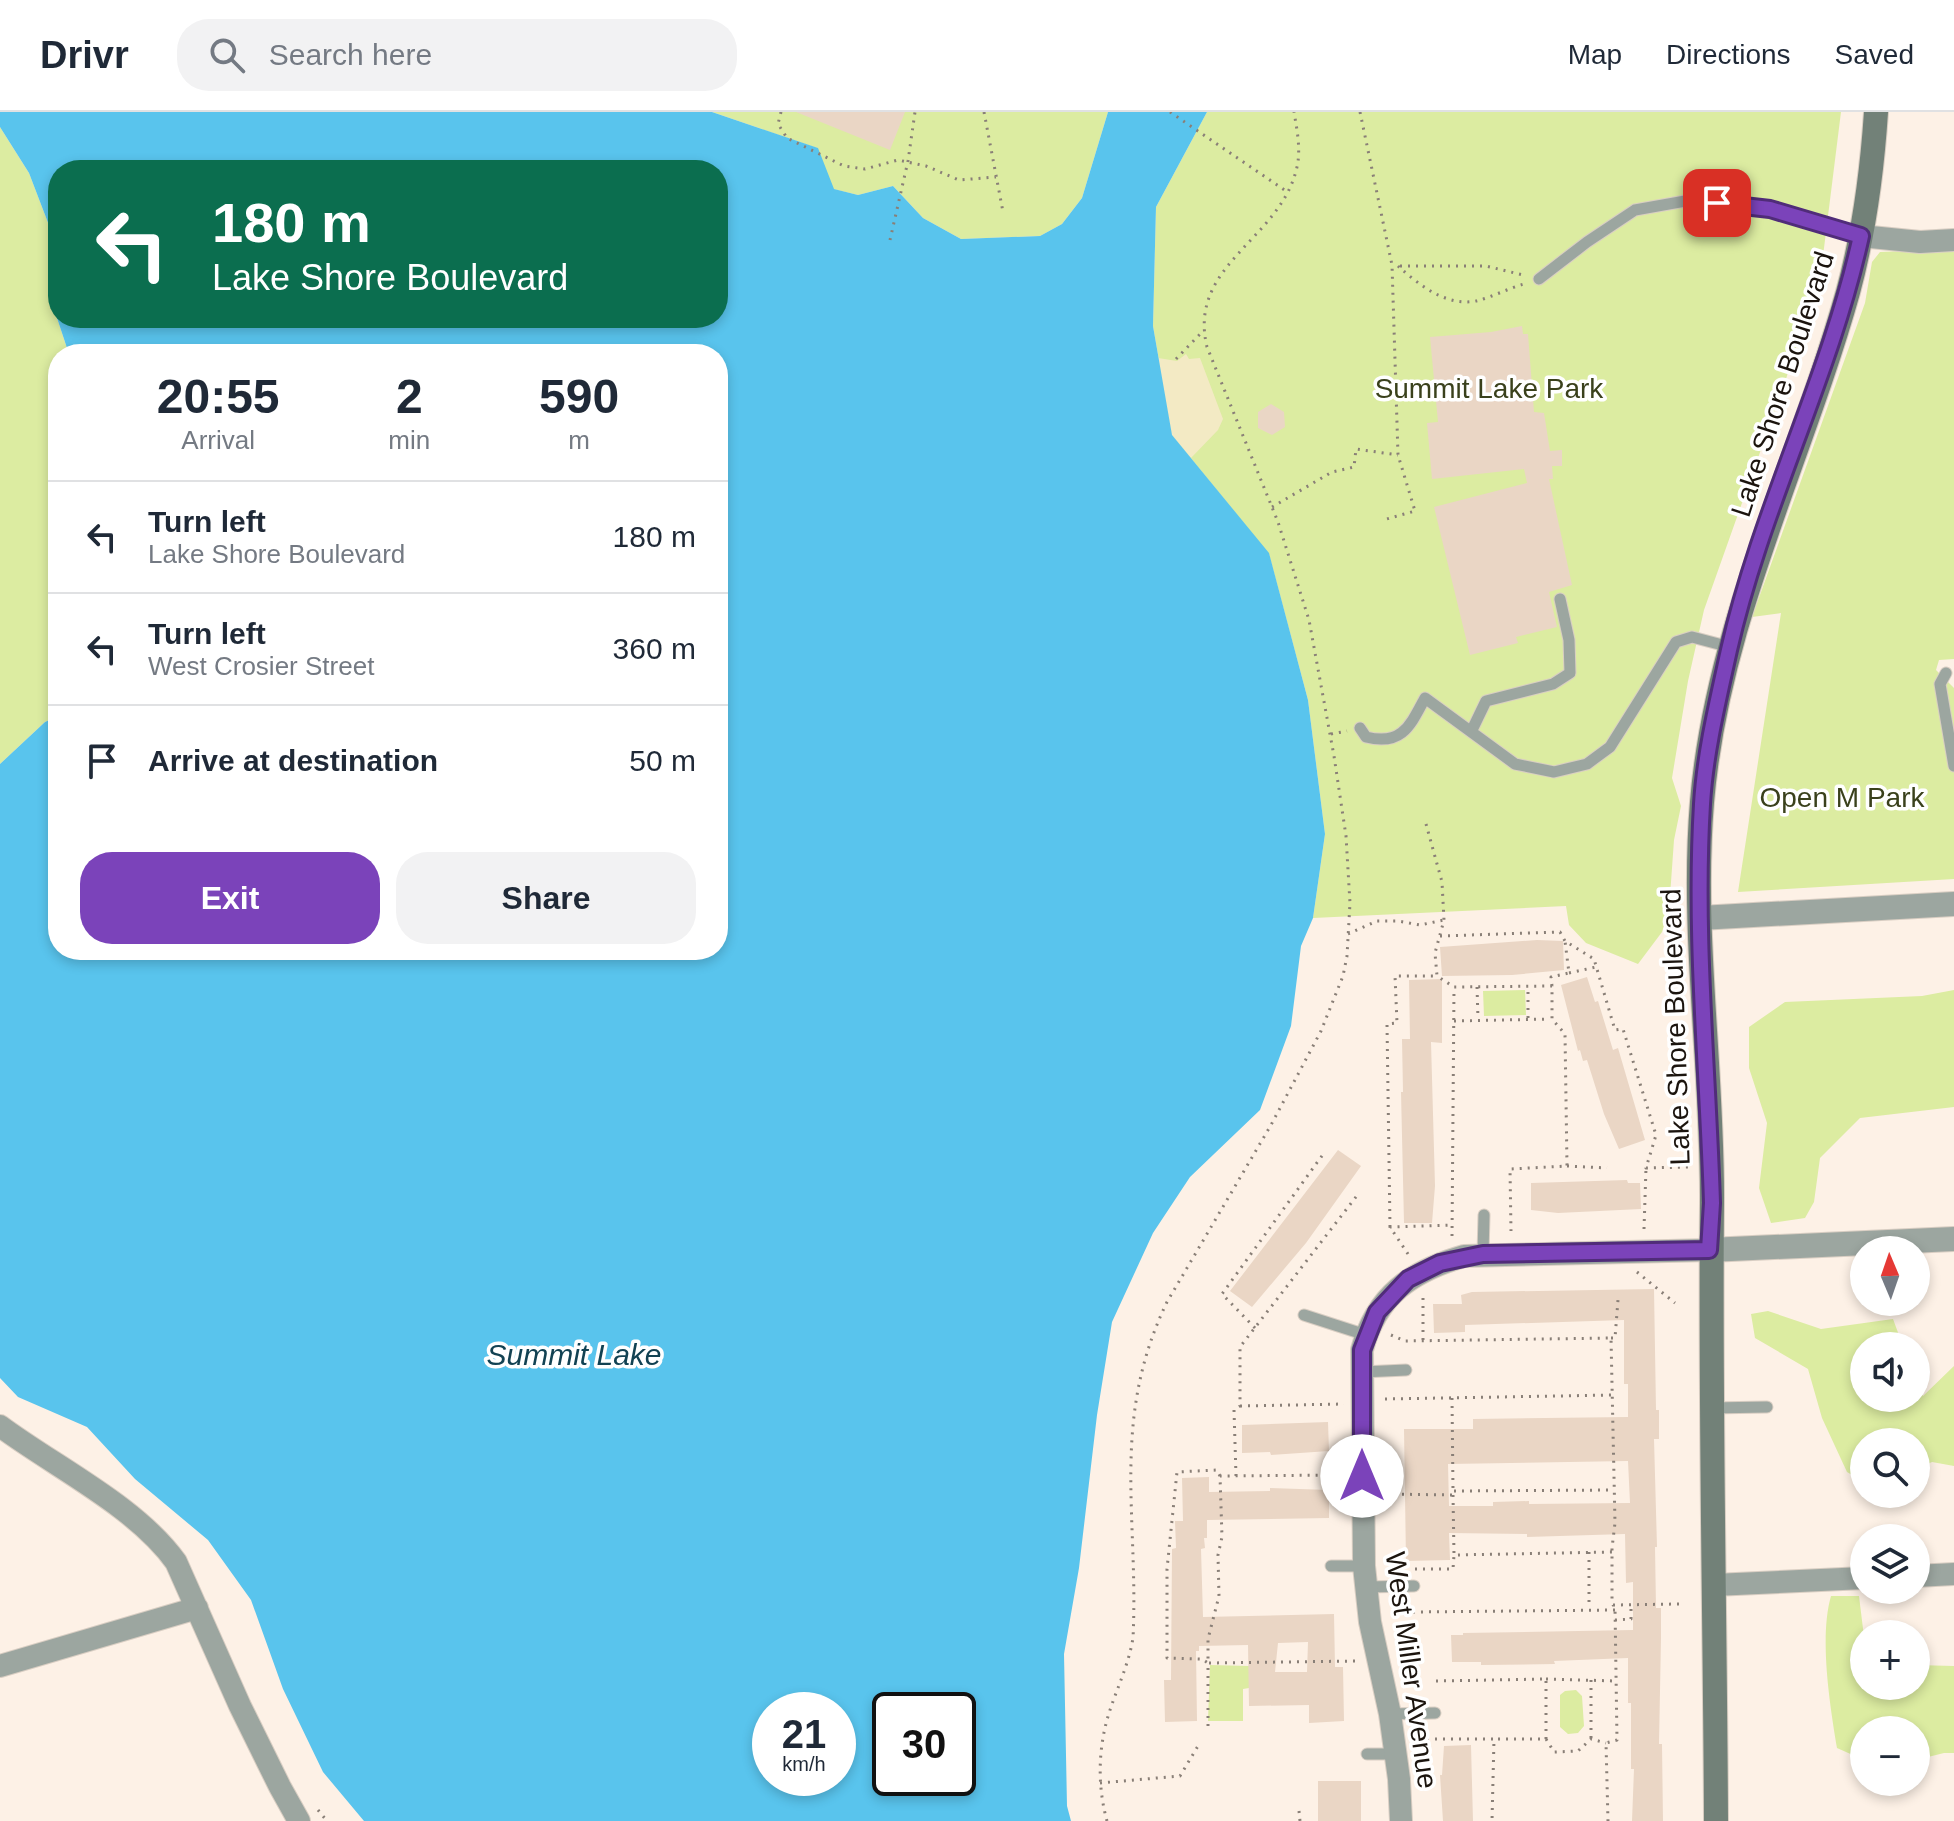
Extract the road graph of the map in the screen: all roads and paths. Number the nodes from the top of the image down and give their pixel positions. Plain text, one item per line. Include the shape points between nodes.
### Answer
1 (781, 112) edge
2 (915, 112) edge
3 (984, 112) edge
4 (1170, 112) edge
5 (1294, 112) edge
6 (1360, 112) edge
7 (1876, 112) edge
8 (996, 177) junction
9 (1287, 192) junction
10 (1003, 212) dead end
11 (1861, 236) junction
12 (890, 240) dead end
13 (1954, 240) edge
14 (1395, 266) junction
15 (1539, 279) junction
16 (1203, 331) junction
17 (1176, 359) dead end
18 (1398, 455) junction
19 (1308, 486) junction
20 (1311, 493) dead end
21 (1272, 507) junction
22 (1383, 520) dead end
23 (1560, 599) dead end
24 (1730, 647) junction
25 (1946, 673) dead end
26 (1360, 728) dead end
27 (1472, 730) junction
28 (1954, 766) edge
29 (1426, 824) dead end
30 (1954, 904) edge
31 (1700, 918) junction
32 (1444, 920) junction
33 (1348, 934) junction
34 (1440, 936) junction
35 (1565, 941) junction
36 (1597, 967) junction
37 (1569, 973) junction
38 (1437, 976) junction
39 (1528, 986) junction
40 (1552, 986) junction
41 (1454, 987) junction
42 (1477, 987) junction
43 (1552, 1019) junction
44 (1527, 1020) junction
45 (1454, 1021) junction
46 (1478, 1021) junction
47 (1324, 1153) dead end
48 (1567, 1166) junction
49 (1688, 1167) dead end
50 (1607, 1168) dead end
51 (1646, 1168) junction
52 (1359, 1193) dead end
53 (1484, 1215) dead end
54 (1452, 1225) junction
55 (1390, 1227) junction
56 (1644, 1229) dead end
57 (1511, 1231) dead end
58 (1452, 1236) dead end
59 (1954, 1239) edge
60 (1709, 1250) junction
61 (1408, 1254) dead end
62 (1483, 1254) junction
63 (1634, 1270) dead end
64 (1423, 1292) dead end
65 (1618, 1300) dead end
66 (1675, 1303) dead end
67 (1304, 1315) dead end
68 (1255, 1328) junction
69 (1366, 1335) junction
70 (1391, 1335) dead end
71 (1611, 1338) junction
72 (1423, 1341) junction
73 (1406, 1370) dead end
74 (1362, 1372) junction
75 (1613, 1395) junction
76 (1452, 1398) junction
77 (1385, 1399) dead end
78 (1344, 1404) dead end
79 (1240, 1406) junction
80 (1767, 1407) dead end
81 (1711, 1408) junction
82 (0, 1426) edge
83 (1345, 1475) dead end
84 (1220, 1476) junction
85 (1236, 1476) junction
86 (1614, 1490) junction
87 (1453, 1493) junction
88 (1386, 1494) dead end
89 (1589, 1552) junction
90 (1612, 1552) junction
91 (1454, 1555) junction
92 (1331, 1566) dead end
93 (1413, 1569) dead end
94 (1954, 1574) edge
95 (1930, 1575) edge
96 (1366, 1576) junction
97 (1850, 1579) edge
98 (1714, 1585) junction
99 (1414, 1586) dead end
100 (1679, 1604) dead end
101 (1631, 1605) junction
102 (1614, 1607) junction
103 (197, 1608) junction
104 (1589, 1610) junction
105 (1413, 1612) dead end
106 (1615, 1620) junction
107 (1361, 1661) dead end
108 (1208, 1663) junction
109 (0, 1666) edge
110 (1546, 1679) junction
111 (1591, 1680) junction
112 (1436, 1681) dead end
113 (1616, 1681) junction
114 (1435, 1713) dead end
115 (1390, 1714) junction
116 (1208, 1726) dead end
117 (1419, 1739) dead end
118 (1494, 1739) junction
119 (1546, 1739) junction
120 (1591, 1739) junction
121 (1606, 1743) junction
122 (1198, 1746) dead end
123 (1367, 1754) dead end
124 (1395, 1754) junction
125 (1100, 1783) junction
126 (1299, 1811) dead end
127 (299, 1821) edge
128 (1107, 1821) edge
129 (1300, 1821) edge
130 (1401, 1821) edge
131 (1492, 1821) edge
132 (1608, 1821) edge
133 (1716, 1821) edge

1 - 8 path via 778,124 787,138 844,166 865,169 898,160 959,180
2 - 12 path
3 - 8 path
4 - 9 path
5 - 9 path via 1297,168
6 - 14 path
7 - 11 main road, Lake Shore Boulevard
8 - 10 path
9 - 16 path via 1268,223 1215,282
11 - 13 street
11 - 15 lane via 1770,209 1691,200 1635,210
11 - 24 main road, Lake Shore Boulevard via 1837,329 1756,557
14 - 15 path via 1486,266
14 - 15 path via 1418,285 1457,300 1475,301
14 - 18 path
16 - 17 path
16 - 21 path
18 - 19 path via 1356,449 1354,467
18 - 22 path via 1415,511
19 - 20 path
19 - 21 path
21 - 33 path via 1309,620 1331,734 1348,860
23 - 27 lane via 1570,673 1553,684 1486,701
24 - 27 lane via 1692,637 1676,642 1610,747 1587,764 1554,772 1515,764
24 - 31 main road, Lake Shore Boulevard via 1702,802
25 - 28 lane via 1940,684
26 - 27 lane via 1366,737 1391,739 1404,733 1425,698
29 - 32 path via 1442,882
30 - 31 street
31 - 60 main road, Lake Shore Boulevard via 1712,1203
32 - 33 path via 1420,925 1377,921
32 - 34 path
33 - 125 path via 1343,976 1321,1031 1172,1292 1150,1342 1129,1446 1133,1638 1102,1740
34 - 35 path via 1560,932
34 - 38 path
35 - 36 path via 1594,959
35 - 37 path
36 - 37 path
36 - 51 path via 1656,1135
37 - 40 path via 1551,977
38 - 41 path
38 - 55 path via 1395,976 1397,1023 1387,1024
39 - 40 path
39 - 42 path
39 - 44 path
40 - 43 path
41 - 42 path
41 - 45 path
42 - 46 path
43 - 44 path
43 - 48 path via 1565,1034
44 - 46 path
45 - 46 path
45 - 54 path
47 - 68 path via 1222,1294
48 - 50 path
48 - 57 path via 1510,1169
49 - 51 path
51 - 56 path
52 - 68 path
53 - 62 lane
54 - 55 path
54 - 58 path
55 - 61 path
59 - 60 street, West Miller Avenue
60 - 62 street, West Miller Avenue
60 - 81 main road, Lake Shore Boulevard
62 - 69 street, West Miller Avenue via 1440,1263 1408,1279 1377,1312
63 - 66 path
64 - 72 path
65 - 71 path via 1617,1328
67 - 69 lane
68 - 79 path via 1240,1347
69 - 74 street, West Miller Avenue
70 - 72 path
71 - 72 path
71 - 75 path
73 - 74 lane
74 - 96 street, West Miller Avenue
75 - 76 path
75 - 86 path
76 - 77 path
76 - 87 path
78 - 79 path
79 - 85 path via 1234,1410
80 - 81 lane
81 - 98 main road, Lake Shore Boulevard
82 - 103 street via 151,1531 176,1562
83 - 85 path
84 - 85 path
84 - 108 path via 1219,1596
84 - 108 path via 1217,1470 1177,1472 1167,1569 1167,1658
86 - 87 path
86 - 90 path
87 - 88 path
87 - 91 path
89 - 90 path
89 - 91 path
89 - 104 path
90 - 102 path
91 - 93 path via 1453,1569
92 - 96 lane
94 - 95 street
96 - 99 lane
96 - 115 street, West Miller Avenue
97 - 98 street
98 - 133 main road, Lake Shore Boulevard
100 - 101 path
101 - 102 path
101 - 106 path via 1631,1619
102 - 104 path
102 - 106 path
103 - 109 street
103 - 127 street
104 - 105 path
106 - 113 path
107 - 108 path
108 - 116 path
110 - 111 path
110 - 112 path
110 - 119 path
111 - 113 path
111 - 120 path
113 - 121 path via 1617,1740
114 - 115 lane
115 - 124 street, West Miller Avenue
117 - 118 path
118 - 119 path
118 - 131 path
119 - 120 path via 1554,1752 1578,1751
120 - 121 path
121 - 132 path
122 - 125 path via 1180,1776
123 - 124 lane
124 - 130 street, West Miller Avenue
125 - 128 path
126 - 129 path

